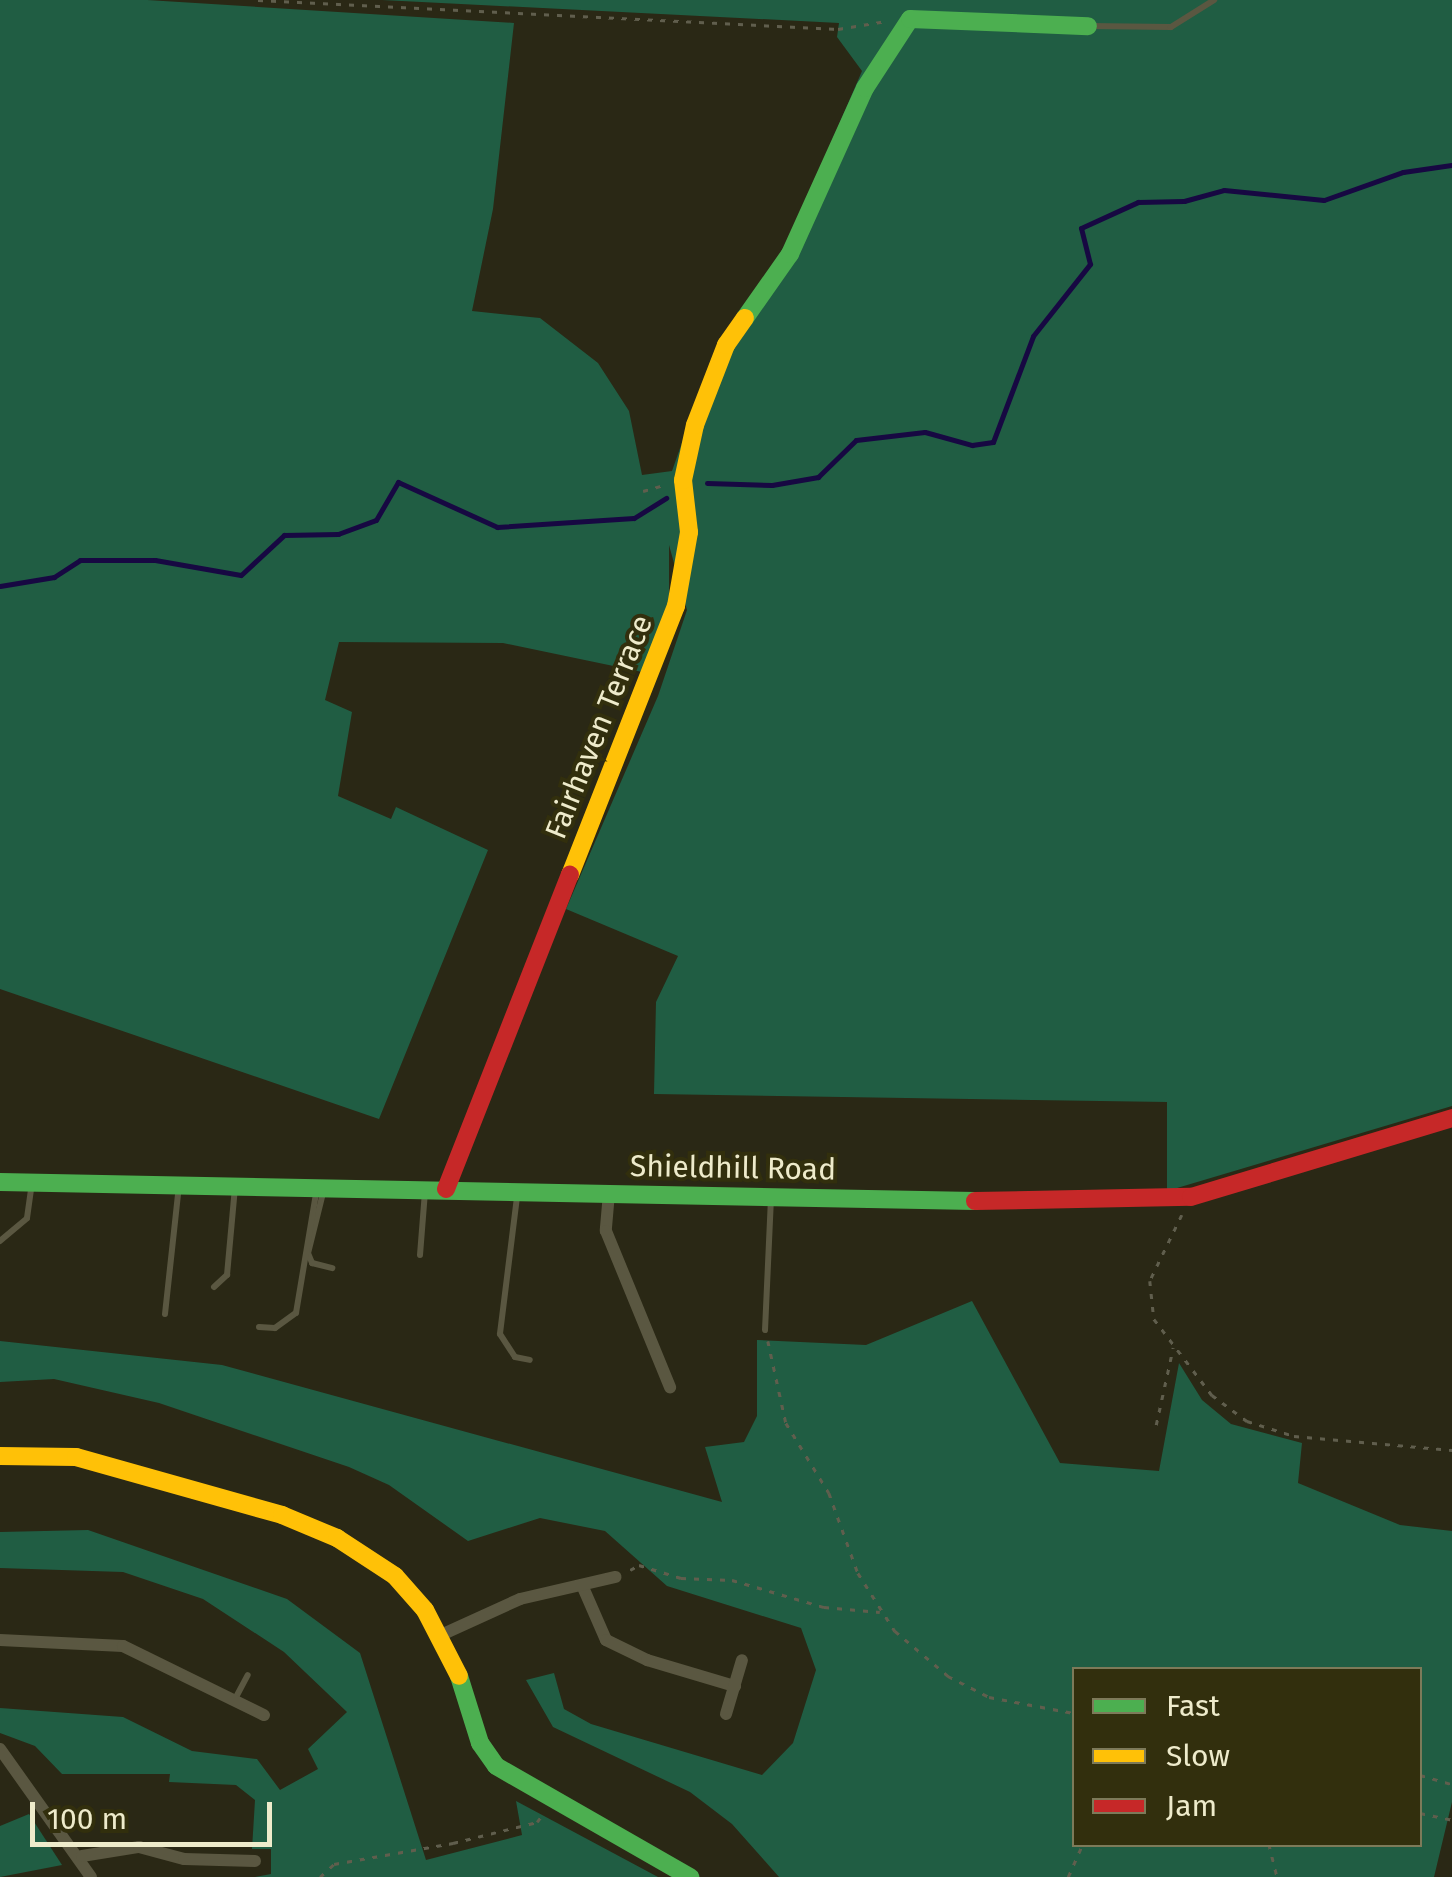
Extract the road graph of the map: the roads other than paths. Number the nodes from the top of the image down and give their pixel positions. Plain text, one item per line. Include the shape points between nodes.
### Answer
1 (1214, 0) edge
2 (1088, 26) joint
3 (1452, 1118) edge
4 (0, 1182) edge
5 (33, 1182) junction
6 (180, 1184) junction
7 (235, 1186) junction
8 (320, 1187) junction
9 (425, 1189) junction
10 (446, 1189) junction
11 (518, 1191) junction
12 (610, 1193) junction
13 (772, 1196) junction
14 (0, 1241) edge
15 (420, 1254) dead end
16 (332, 1268) dead end
17 (214, 1287) dead end
18 (164, 1314) dead end
19 (259, 1327) dead end
20 (766, 1330) road end
21 (530, 1360) dead end
22 (670, 1387) dead end
23 (0, 1456) edge
24 (616, 1577) road end
25 (582, 1584) junction
26 (441, 1635) junction
27 (0, 1640) edge
28 (742, 1660) dead end
29 (248, 1675) dead end
30 (734, 1686) junction
31 (235, 1699) junction
32 (726, 1714) dead end
33 (264, 1715) dead end
34 (0, 1749) edge
35 (82, 1856) junction
36 (255, 1862) dead end
37 (90, 1877) edge
38 (690, 1877) edge

1 - 2 lane via 1171,27
2 - 10 street, Fairhaven Terrace via 923,16 902,27 865,88 790,254 726,344 695,424 683,480 689,532 665,638
3 - 13 street, Shieldhill Road via 1191,1197
4 - 5 street, Shieldhill Road
5 - 6 street, Shieldhill Road
5 - 14 lane via 28,1218
6 - 7 street, Shieldhill Road
6 - 18 lane
7 - 8 street, Shieldhill Road
7 - 17 lane via 227,1275
8 - 9 street, Shieldhill Road
8 - 16 lane via 308,1253 312,1264
8 - 19 lane via 296,1313 275,1328
9 - 10 street, Shieldhill Road
9 - 15 lane
10 - 11 street, Shieldhill Road
11 - 12 street, Shieldhill Road
11 - 21 lane via 500,1334 515,1357
12 - 13 street, Shieldhill Road
12 - 22 street via 606,1231
13 - 20 lane
23 - 26 street via 76,1457 282,1514 338,1538 396,1576
24 - 25 street
25 - 26 street via 520,1599
25 - 30 street via 606,1640
26 - 38 street via 480,1743 496,1766
27 - 31 street via 123,1646
28 - 30 street
29 - 31 lane
30 - 32 street
31 - 33 street
34 - 35 street
35 - 36 street via 140,1847 184,1859
35 - 37 street

